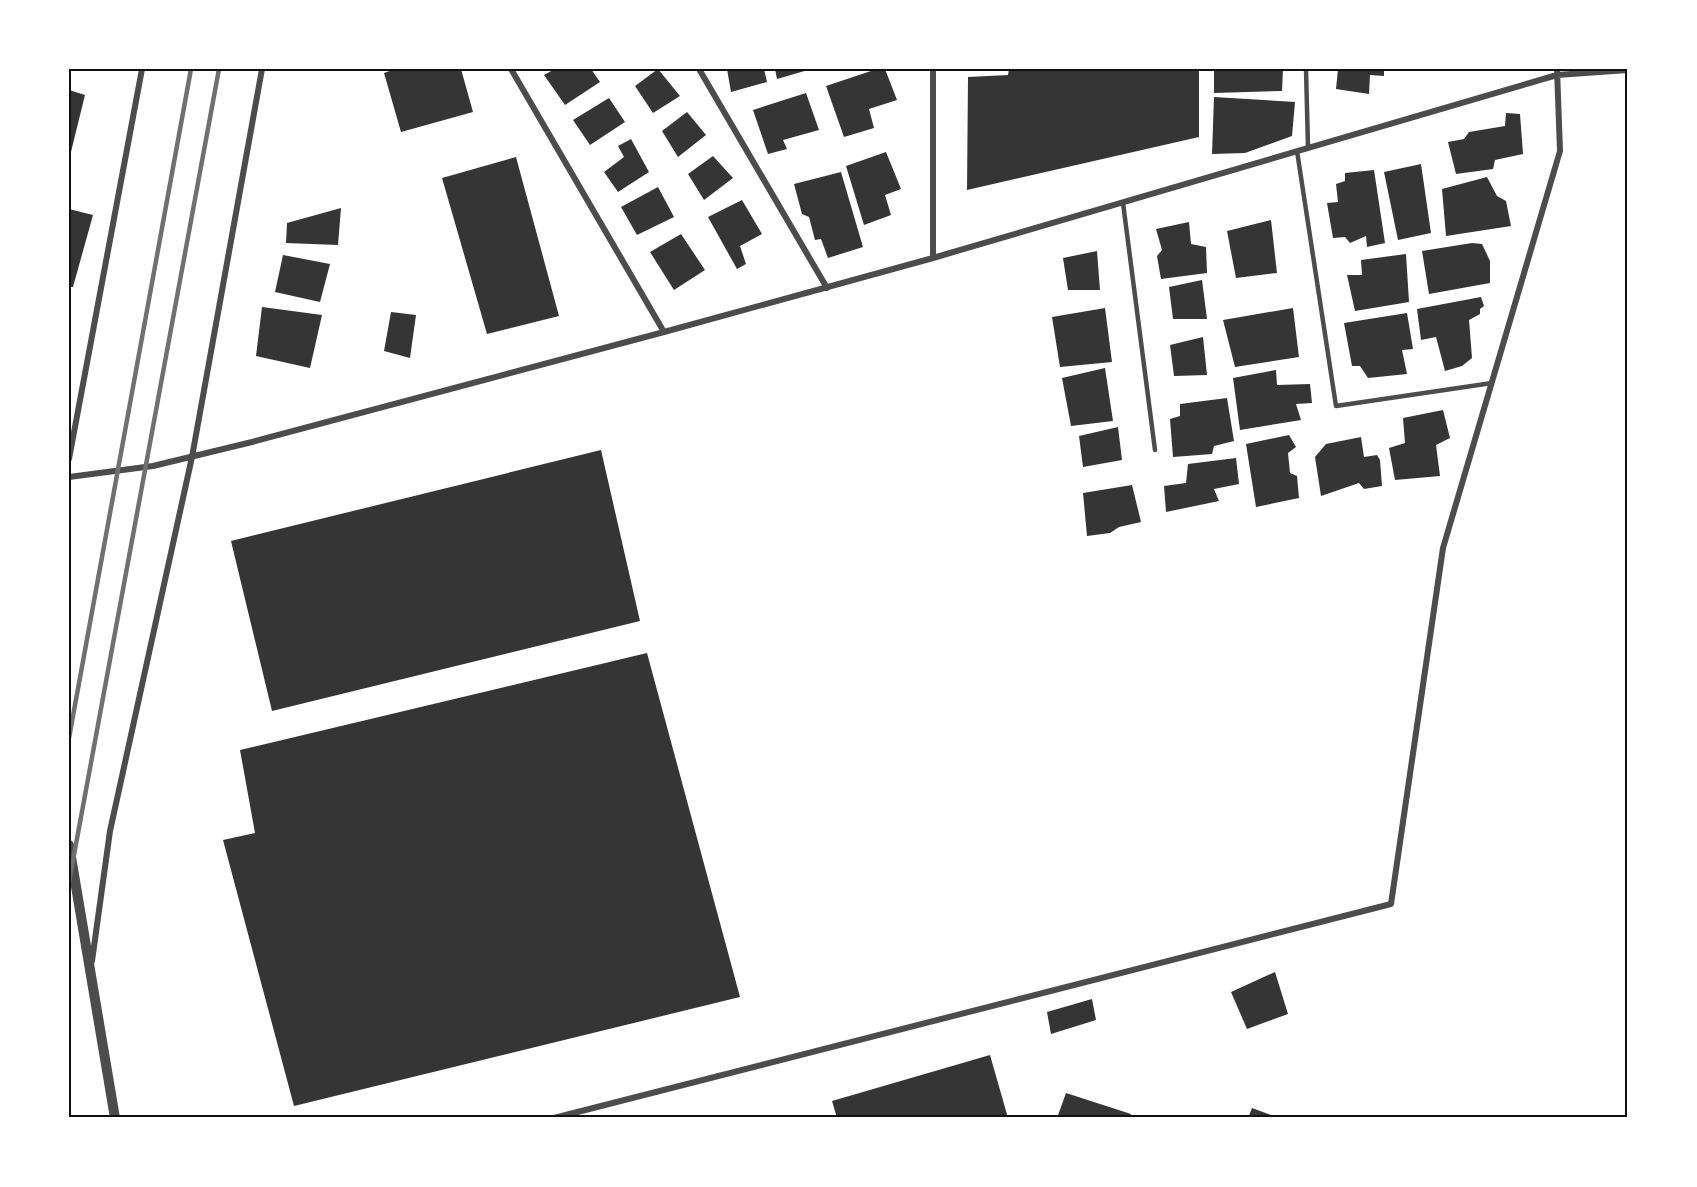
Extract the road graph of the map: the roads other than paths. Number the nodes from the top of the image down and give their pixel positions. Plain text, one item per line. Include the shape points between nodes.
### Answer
1 (142, 69) edge
2 (262, 69) edge
3 (511, 69) edge
4 (699, 69) edge
5 (933, 69) edge
6 (1306, 69) edge
7 (1628, 70) edge
8 (1557, 72) edge
9 (1308, 147) junction
10 (1297, 151) junction
11 (1123, 203) junction
12 (933, 258) junction
13 (827, 288) junction
14 (664, 332) junction
15 (1492, 383) junction
16 (1155, 450) dead end
17 (192, 457) junction
18 (69, 459) edge
19 (69, 477) edge
20 (69, 845) edge
21 (91, 967) junction
22 (115, 1118) edge
23 (554, 1118) edge

1 - 18 street
2 - 17 street
3 - 14 street
4 - 13 street
5 - 12 street
6 - 9 lane
7 - 8 street
8 - 9 street
8 - 15 street via 1560,151
9 - 10 street
10 - 11 street
10 - 15 lane via 1336,406
11 - 12 street
11 - 16 lane
12 - 13 street
13 - 14 street
14 - 17 street
15 - 23 street via 1443,548 1391,904
17 - 19 street
17 - 21 street via 110,831
20 - 21 street
21 - 22 street

